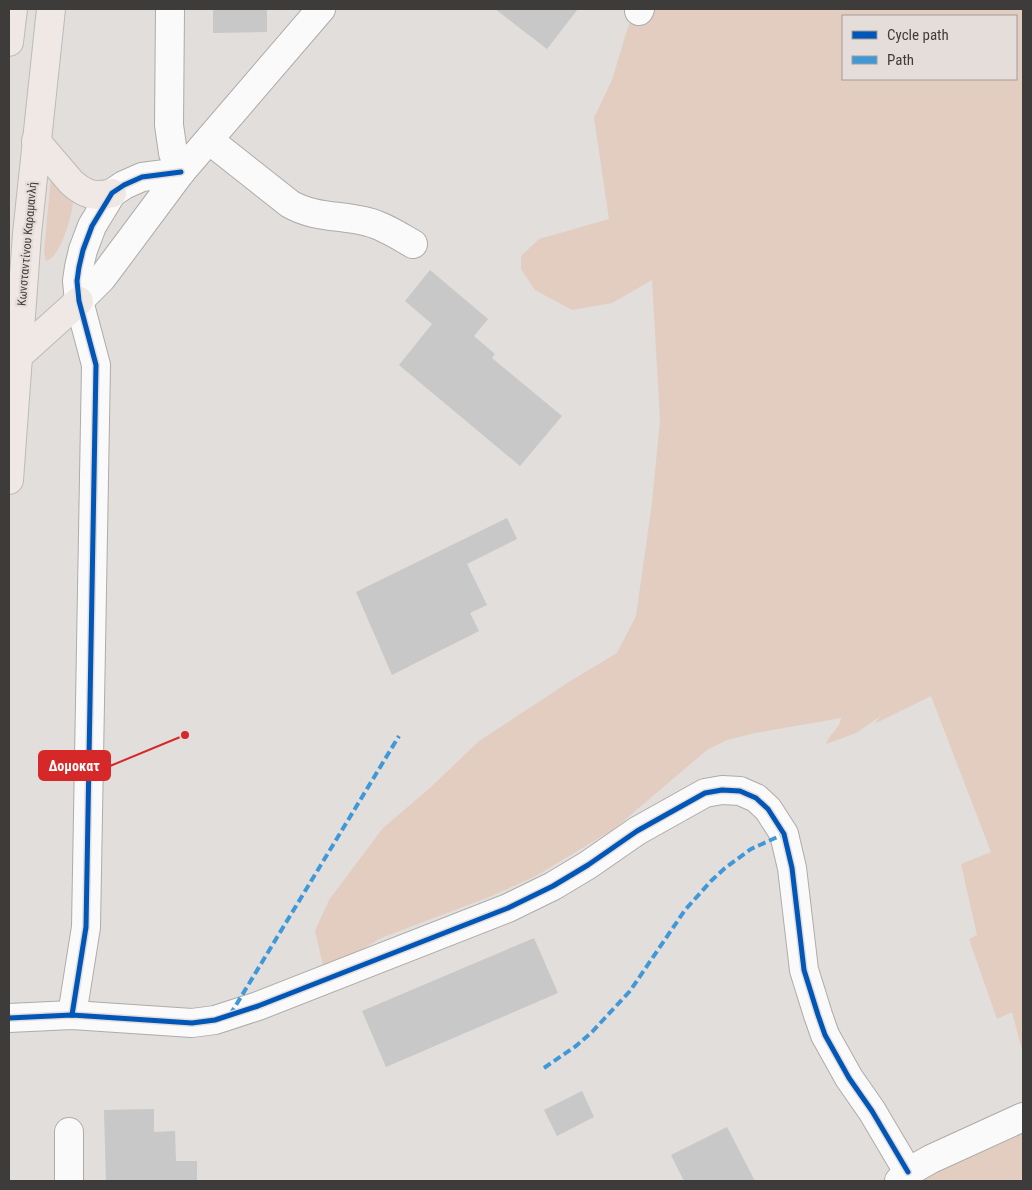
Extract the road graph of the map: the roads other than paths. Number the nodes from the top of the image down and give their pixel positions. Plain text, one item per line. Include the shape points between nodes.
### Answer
1 (13, 9) edge
2 (51, 9) edge
3 (170, 9) edge
4 (321, 9) edge
5 (9, 42) edge
6 (209, 140) junction
7 (36, 141) junction
8 (181, 172) junction
9 (112, 193) junction
10 (413, 244) dead end
11 (79, 301) junction
12 (18, 356) junction
13 (9, 480) edge
14 (72, 1015) junction
15 (9, 1018) edge
16 (1023, 1117) edge
17 (69, 1132) dead end
18 (904, 1176) edge
19 (69, 1181) edge

1 - 5 main road
2 - 7 main road, Κωνσταντίνου Καραμανλή
3 - 8 street via 169,125 173,153
4 - 6 street
6 - 8 street
6 - 10 street via 298,209 370,222
7 - 9 main road via 77,188 95,196
7 - 12 main road, Κωνσταντίνου Καραμανλή
8 - 9 street via 142,177
8 - 11 street via 102,278
9 - 11 street via 92,226 83,250 77,281
11 - 12 main road
11 - 14 street via 96,365 86,927
12 - 13 main road, Κωνσταντίνου Καραμανλή
14 - 15 street
14 - 18 street via 192,1023 215,1020 258,1006 508,908 553,886 637,831 705,793 740,791 756,798 768,809 784,834 792,868 804,970 825,1035 872,1111
16 - 18 street via 931,1159
17 - 19 street

